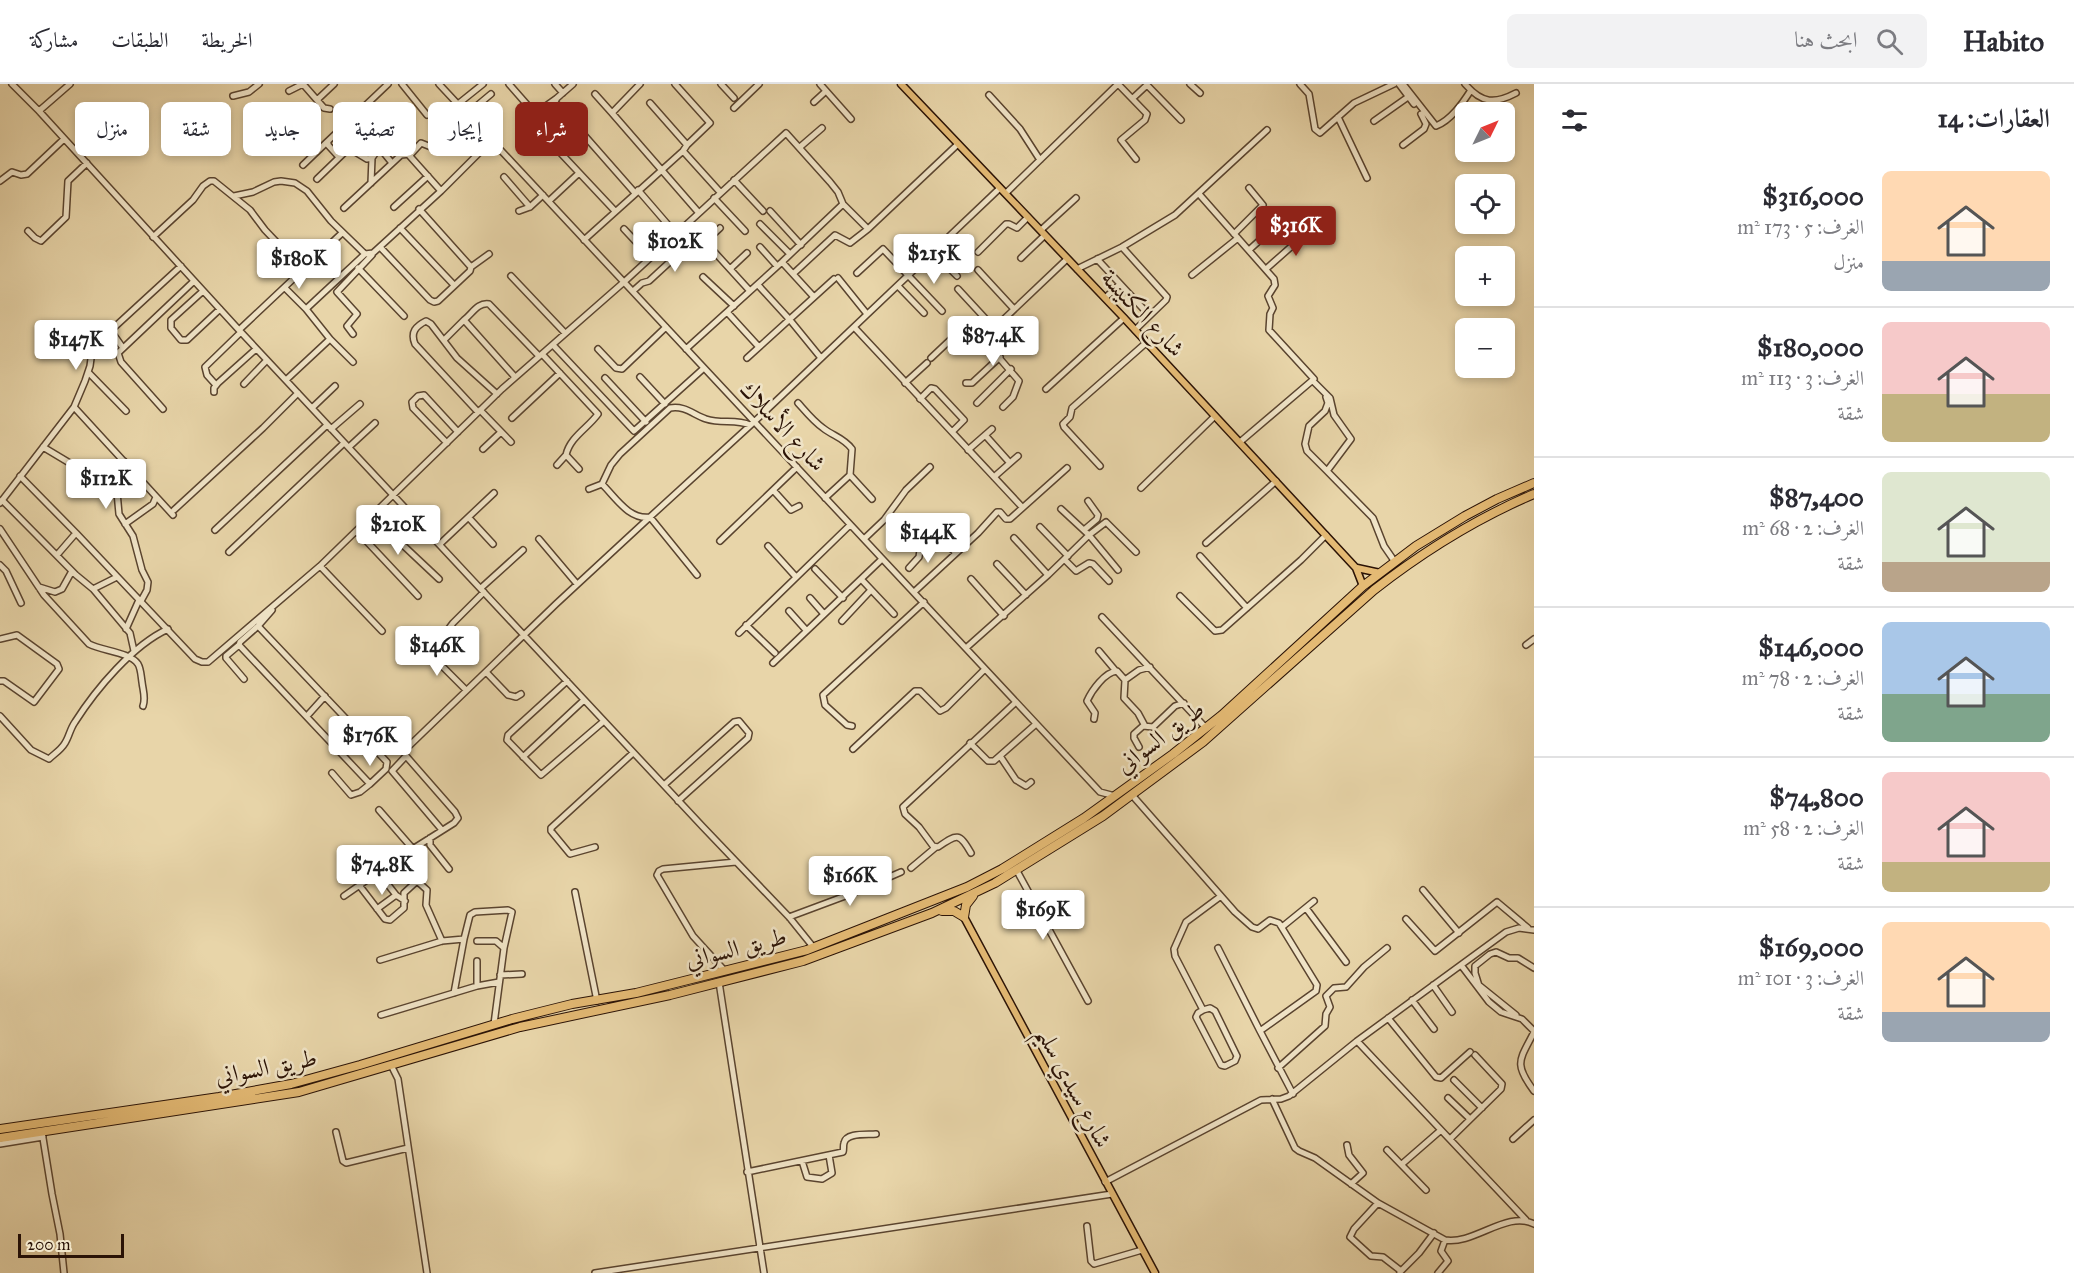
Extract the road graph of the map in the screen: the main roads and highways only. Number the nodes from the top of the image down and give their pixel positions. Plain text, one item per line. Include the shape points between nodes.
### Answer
1 (901, 84) edge
2 (1534, 483) edge
3 (1534, 494) edge
4 (1356, 568) junction
5 (1380, 573) junction
6 (1363, 586) junction
7 (976, 893) junction
8 (932, 913) junction
9 (964, 917) junction
10 (789, 954) junction
11 (771, 958) junction
12 (790, 964) junction
13 (770, 969) junction
14 (0, 1129) edge
15 (0, 1138) edge
16 (1155, 1273) edge

1 - 4 main road, شارع الكنيسة
2 - 5 highway, طريق السواني via 1465,516
3 - 7 highway, طريق السواني via 1466,526 1398,571 1203,742 1084,829
4 - 5 main road
4 - 6 main road, شارع الكنيسة
5 - 6 highway, طريق السواني
6 - 10 highway, طريق السواني via 1206,728 1101,805 983,880 814,948
7 - 8 highway, طريق السواني
7 - 9 highway via 966,905
8 - 9 highway via 949,910
8 - 12 highway, طريق السواني
9 - 16 main road, شارع سيدي سليم
10 - 11 highway, طريق السواني
10 - 12 highway
11 - 13 highway via 774,964
11 - 14 highway, طريق السواني via 494,1024 291,1084
12 - 13 highway, طريق السواني
13 - 15 highway, طريق السواني via 520,1027 298,1092

